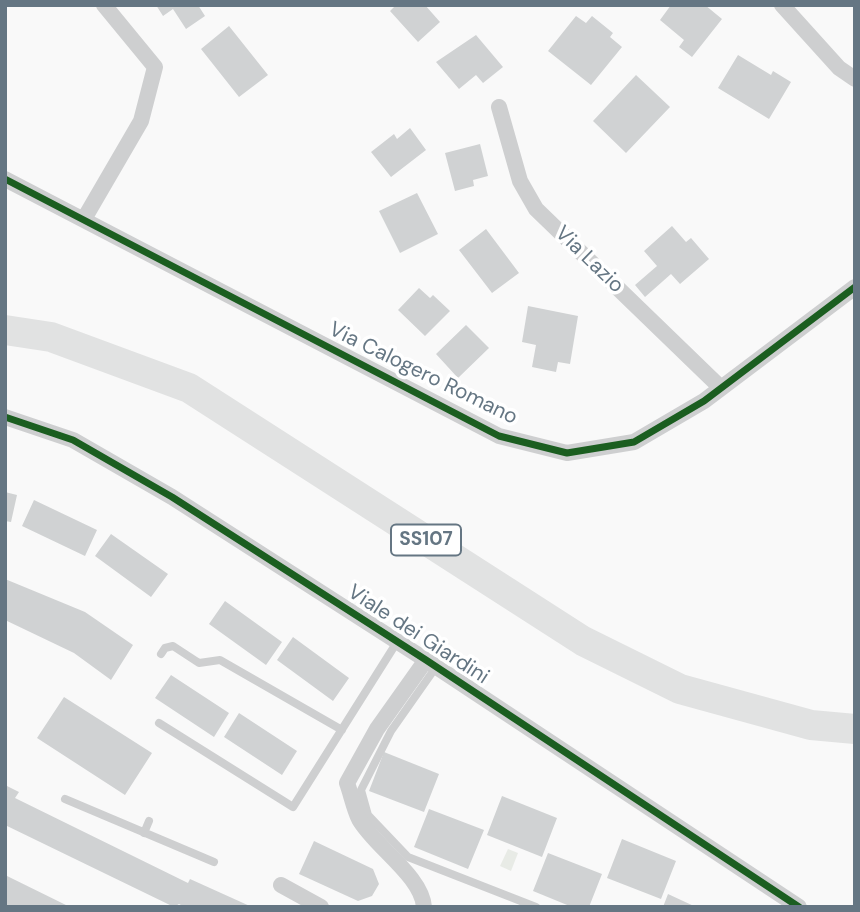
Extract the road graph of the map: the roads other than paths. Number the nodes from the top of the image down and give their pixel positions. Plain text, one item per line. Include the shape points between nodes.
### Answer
1 (104, 5) edge
2 (782, 5) edge
3 (855, 79) edge
4 (499, 107) dead end
5 (5, 180) edge
6 (84, 219) junction
7 (855, 286) edge
8 (5, 330) edge
9 (721, 388) junction
10 (5, 417) edge
11 (397, 642) junction
12 (161, 654) dead end
13 (431, 663) junction
14 (159, 723) dead end
15 (855, 729) edge
16 (341, 730) junction
17 (65, 799) dead end
18 (149, 821) dead end
19 (144, 833) junction
20 (215, 862) dead end
21 (281, 885) dead end
22 (793, 905) edge
23 (321, 907) edge
24 (424, 907) edge
25 (536, 907) edge

1 - 6 street via 155,67 141,121
2 - 3 street via 839,68
4 - 9 street, Via Lazio via 520,181 536,209
5 - 6 street, Via Calogero Romano
6 - 9 street, Via Calogero Romano via 499,436 566,453 634,442
7 - 9 street, Via Calogero Romano
8 - 15 highway, SS107 via 51,337 189,387 583,641 680,689 811,724
10 - 11 street, Viale dei Giardini via 84,446 172,496
11 - 13 street, Viale dei Giardini
11 - 16 lane
12 - 16 lane via 173,646 199,663 220,660
13 - 22 street, Viale dei Giardini
13 - 24 street via 377,729 347,783 359,820 407,875
13 - 25 lane via 361,790 368,815 408,857
14 - 16 lane via 293,807
17 - 19 lane
18 - 19 lane
19 - 20 lane
21 - 23 street

